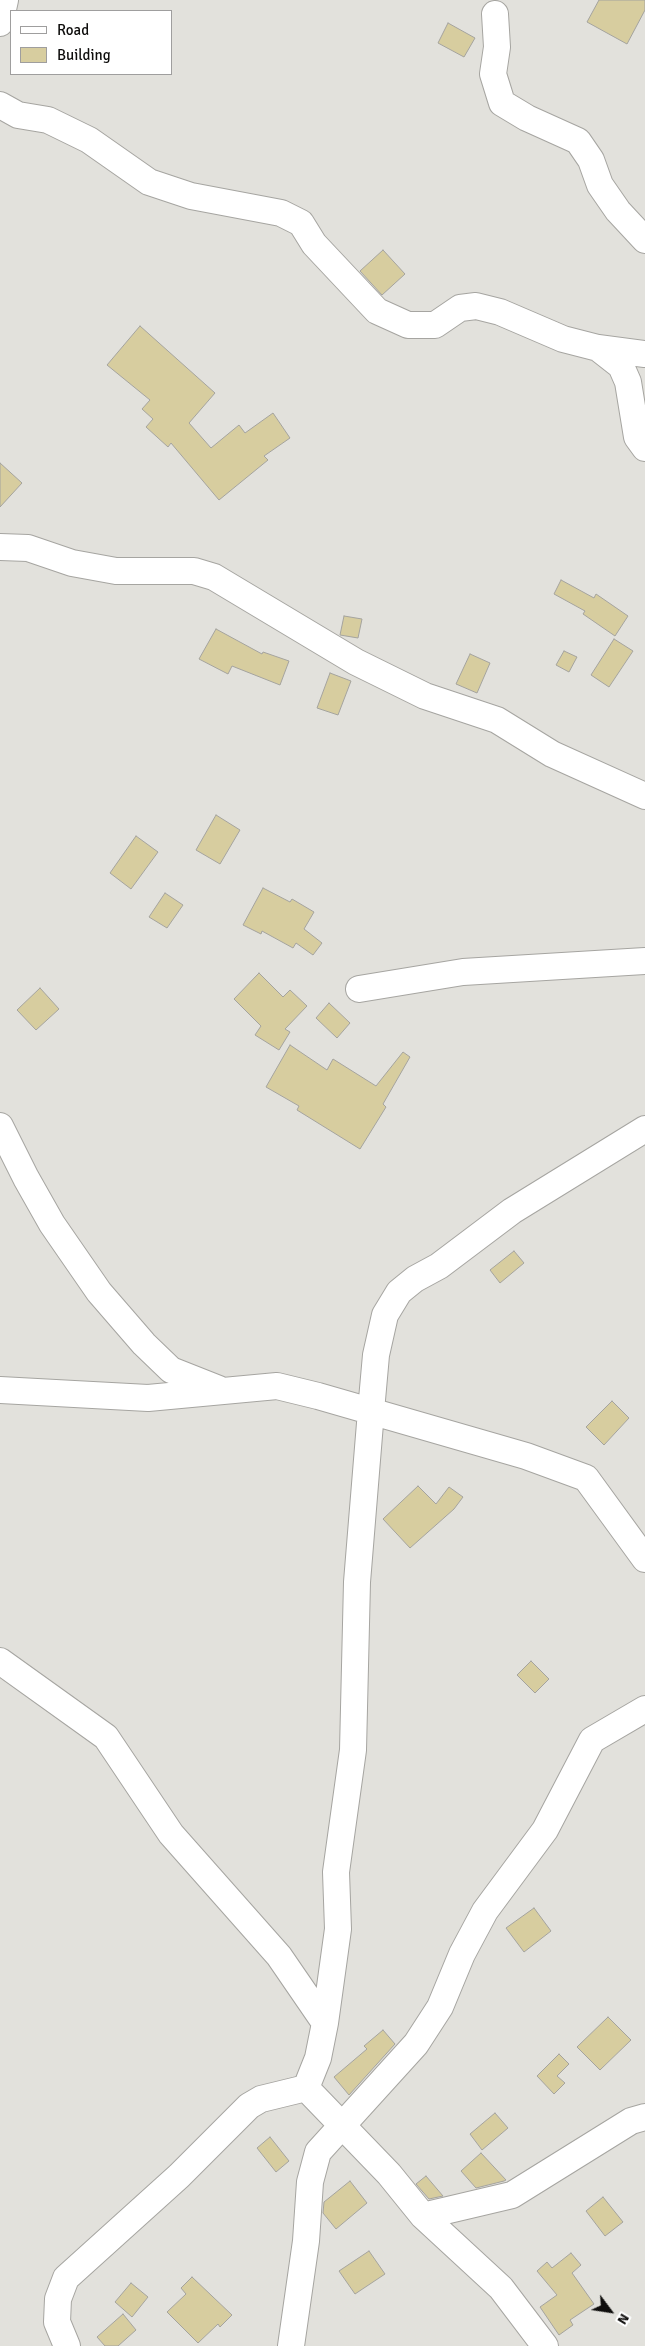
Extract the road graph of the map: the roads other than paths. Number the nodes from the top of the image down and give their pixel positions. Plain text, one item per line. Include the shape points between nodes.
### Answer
1 (5, 0) edge
2 (495, 14) dead end
3 (0, 23) edge
4 (0, 105) edge
5 (645, 240) edge
6 (598, 348) junction
7 (645, 354) edge
8 (645, 448) edge
9 (0, 547) edge
10 (645, 796) edge
11 (645, 961) edge
12 (359, 989) dead end
13 (0, 1126) edge
14 (645, 1129) edge
15 (0, 1390) edge
16 (223, 1391) junction
17 (371, 1411) junction
18 (645, 1558) edge
19 (0, 1661) edge
20 (644, 1712) edge
21 (325, 2023) junction
22 (306, 2088) junction
23 (645, 2117) edge
24 (342, 2124) junction
25 (423, 2216) junction
26 (67, 2346) edge
27 (291, 2346) edge
28 (545, 2346) edge

1 - 3 street
2 - 5 street via 497,47 493,74 502,102 510,110 578,141 591,160 600,185
4 - 6 street via 18,115 48,120 88,140 149,182 191,196 280,213 301,223 314,244 377,311 408,325 435,325 460,308 476,306 500,312 563,339
6 - 7 street
6 - 8 street via 621,366 625,374 637,437
9 - 10 street via 28,548 72,563 116,571 194,571 214,577 356,662 425,696 496,720 552,754
11 - 12 street via 463,972
13 - 16 street via 52,1224 99,1292 171,1370
14 - 17 street via 512,1211 399,1292 385,1315 376,1355
15 - 16 street via 148,1398
16 - 17 street via 277,1386
17 - 18 street via 526,1456 586,1478
17 - 21 street via 358,1582 354,1750 336,1872 338,1929
19 - 21 street via 106,1736 171,1834 279,1956
20 - 24 street via 592,1740 546,1830 485,1911 462,1954 440,2007 416,2044
21 - 22 street via 318,2058
22 - 24 street
22 - 26 street via 261,2099 249,2106 179,2176 66,2278 58,2299 57,2322
23 - 25 street via 631,2122 512,2195
24 - 25 street
24 - 27 street via 318,2152 310,2182 306,2241
25 - 28 street via 501,2288

